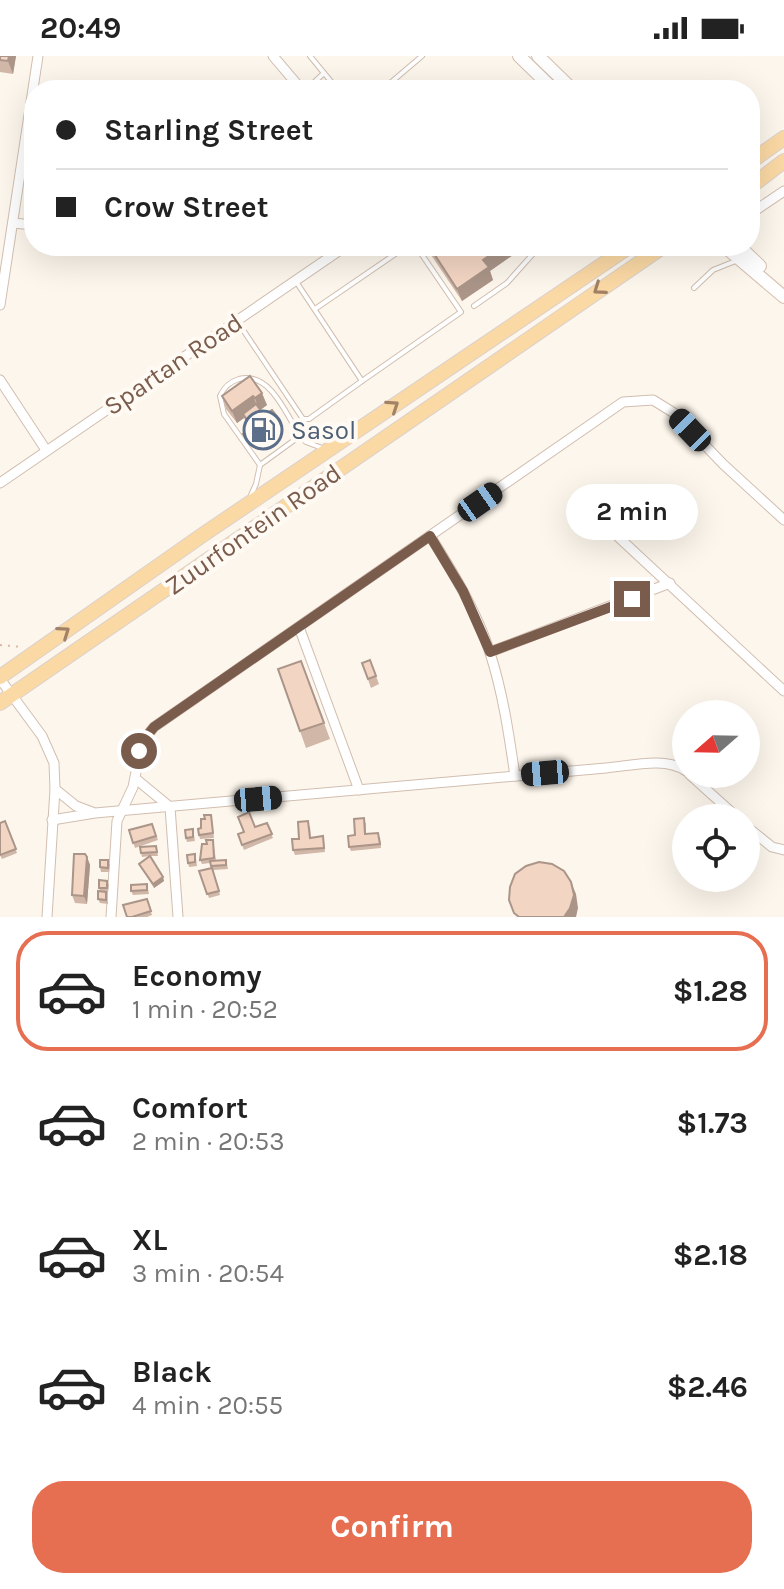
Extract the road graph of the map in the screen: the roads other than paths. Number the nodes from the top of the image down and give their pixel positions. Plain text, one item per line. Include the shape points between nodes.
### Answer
1 (38, 56) edge
2 (273, 56) edge
3 (310, 56) edge
4 (422, 56) edge
5 (519, 56) edge
6 (538, 56) edge
7 (324, 73) junction
8 (36, 80) edge
9 (293, 80) edge
10 (314, 80) edge
11 (330, 80) edge
12 (394, 80) edge
13 (544, 80) edge
14 (563, 80) edge
15 (784, 138) edge
16 (760, 155) edge
17 (784, 161) edge
18 (24, 166) edge
19 (760, 179) edge
20 (784, 191) edge
21 (760, 207) edge
22 (13, 223) junction
23 (24, 224) edge
24 (331, 256) edge
25 (392, 256) edge
26 (423, 256) edge
27 (531, 256) edge
28 (615, 256) edge
29 (649, 256) edge
30 (734, 256) edge
31 (744, 256) edge
32 (745, 256) edge
33 (295, 281) junction
34 (694, 288) dead end
35 (784, 290) edge
36 (784, 297) edge
37 (0, 305) edge
38 (474, 306) dead end
39 (315, 309) junction
40 (237, 320) junction
41 (0, 380) edge
42 (362, 381) junction
43 (300, 436) junction
44 (329, 449) junction
45 (46, 450) junction
46 (260, 465) junction
47 (0, 483) edge
48 (234, 515) junction
49 (599, 519) dead end
50 (784, 520) edge
51 (430, 536) junction
52 (670, 583) junction
53 (299, 627) junction
54 (490, 652) junction
55 (0, 678) edge
56 (784, 691) edge
57 (6, 698) edge
58 (672, 764) edge
59 (515, 776) junction
60 (136, 779) junction
61 (705, 788) edge
62 (55, 789) junction
63 (359, 790) junction
64 (723, 804) edge
65 (170, 807) junction
66 (121, 812) junction
67 (95, 813) junction
68 (52, 820) junction
69 (760, 837) edge
70 (784, 850) edge
71 (47, 917) edge
72 (111, 917) edge
73 (178, 917) edge

1 - 8 street
2 - 9 street
3 - 7 lane
4 - 12 lane
5 - 13 main road
6 - 14 main road
7 - 10 lane
7 - 11 lane
15 - 16 main road
17 - 19 main road
18 - 22 street
20 - 21 street
22 - 23 street
22 - 37 street
24 - 33 street, Spartan Road
25 - 39 lane
26 - 42 lane via 461,312
27 - 38 lane via 507,283
44 -> 28 main road, Zuurfontein Road
29 -> 57 main road, Zuurfontein Road
30 - 34 lane
31 - 36 main road
32 - 35 main road
33 - 39 lane
33 - 40 street, Spartan Road
39 - 42 lane
40 - 42 lane via 305,420
40 - 45 street, Spartan Road
41 - 45 street
43 - 44 lane
43 - 46 lane
43 - 46 lane via 266,384 249,378 229,384 220,396 224,414
44 - 48 main road, Zuurfontein Road
45 - 47 street, Spartan Road
46 - 48 lane via 251,494
55 -> 48 main road, Zuurfontein Road
49 - 52 street
50 - 51 street via 674,413 643,399 623,402
51 - 53 street
51 - 54 street via 463,591
52 - 54 street
52 - 56 street
53 - 60 street via 154,727 142,742
53 - 63 street
54 - 59 street
55 - 57 street
57 - 62 street via 52,754
58 - 59 street
59 - 63 street
60 - 65 street
60 - 66 street
61 - 64 street
62 - 67 street
62 - 68 street
63 - 65 street
65 - 66 street
65 - 73 street
66 - 67 street
66 - 72 street
67 - 68 street
68 - 71 street
69 - 70 street

